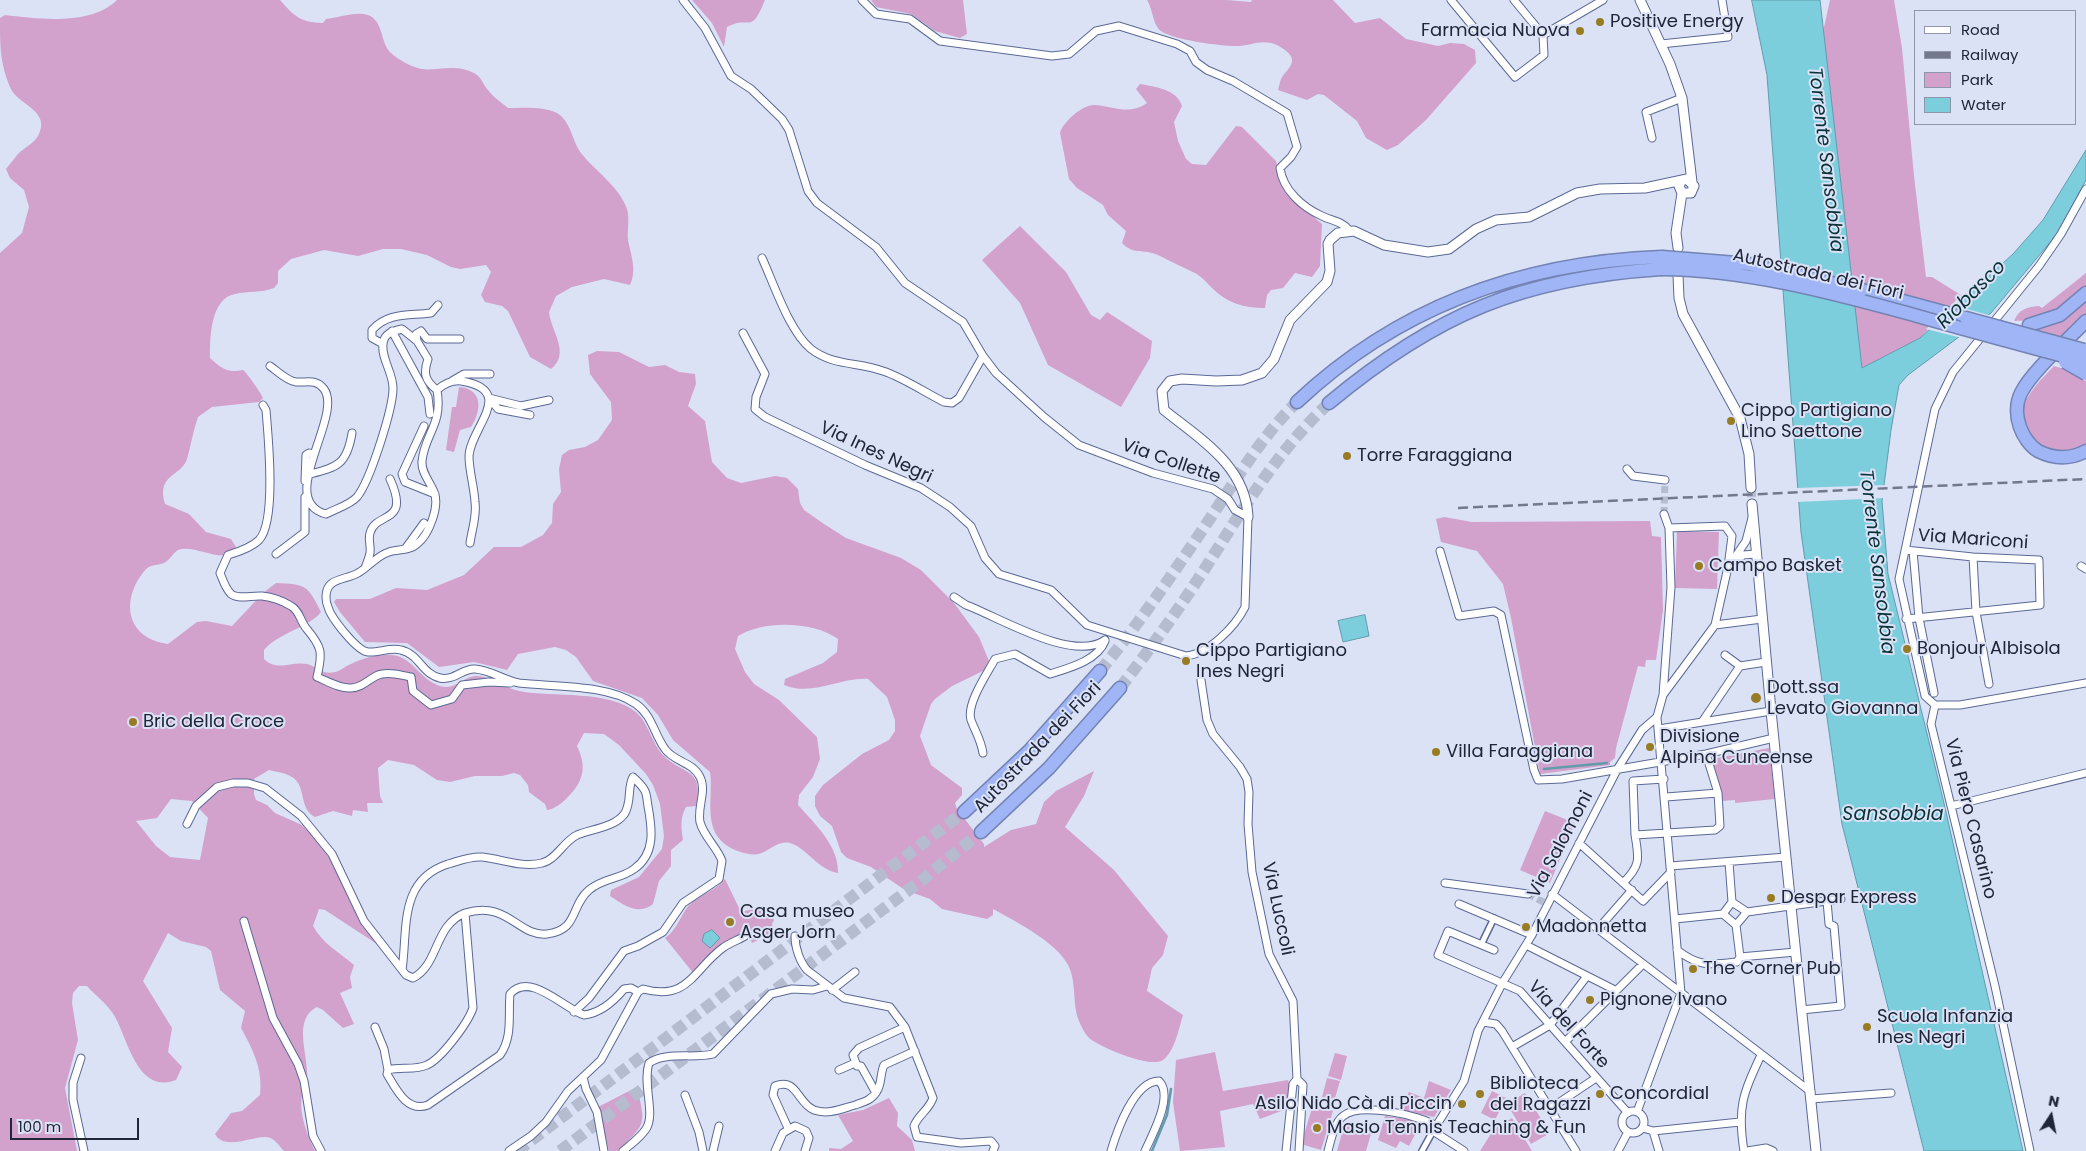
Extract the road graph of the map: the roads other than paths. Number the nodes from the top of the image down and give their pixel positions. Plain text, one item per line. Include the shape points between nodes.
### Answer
1 (683, 0) edge
2 (862, 0) edge
3 (1451, 0) edge
4 (1514, 0) edge
5 (1602, 0) edge
6 (1640, 0) edge
7 (1722, 0) edge
8 (1543, 35) junction
9 (1661, 44) junction
10 (1682, 98) junction
11 (1652, 138) dead end
12 (1684, 187) junction
13 (2086, 189) edge
14 (1349, 230) junction
15 (1678, 246) dead end
16 (762, 258) dead end
17 (1661, 263) junction
18 (1678, 275) dead end
19 (2086, 294) edge
20 (438, 305) dead end
21 (1966, 318) junction
22 (2086, 321) edge
23 (392, 331) junction
24 (743, 333) dead end
25 (460, 339) dead end
26 (417, 341) junction
27 (383, 344) junction
28 (2028, 346) junction
29 (2085, 354) edge
30 (983, 356) junction
31 (270, 366) dead end
32 (490, 374) dead end
33 (2086, 374) edge
34 (449, 382) junction
35 (437, 390) junction
36 (489, 398) junction
37 (549, 400) dead end
38 (1296, 402) tunnel mouth
39 (1329, 403) tunnel mouth
40 (263, 405) dead end
41 (430, 414) dead end
42 (530, 415) dead end
43 (424, 426) dead end
44 (352, 433) dead end
45 (2086, 451) edge
46 (313, 454) junction
47 (1628, 469) dead end
48 (310, 474) junction
49 (390, 479) dead end
50 (1665, 480) dead end
51 (1751, 488) tunnel mouth
52 (435, 494) junction
53 (1753, 508) joint
54 (1664, 514) tunnel mouth
55 (1248, 517) junction
56 (424, 524) dead end
57 (1669, 528) junction
58 (470, 543) dead end
59 (406, 549) junction
60 (1740, 550) junction
61 (1756, 550) junction
62 (1440, 551) dead end
63 (1909, 551) junction
64 (276, 554) dead end
65 (1973, 557) junction
66 (365, 568) junction
67 (1728, 568) junction
68 (954, 597) dead end
69 (1976, 612) junction
70 (1919, 618) junction
71 (1762, 619) junction
72 (1906, 619) junction
73 (1715, 625) junction
74 (1108, 633) junction
75 (1104, 641) junction
76 (1725, 655) dead end
77 (1766, 662) junction
78 (1740, 666) junction
79 (1100, 671) tunnel mouth
80 (1201, 680) dead end
81 (519, 682) junction
82 (2086, 683) edge
83 (1989, 684) dead end
84 (1120, 688) tunnel mouth
85 (1934, 693) dead end
86 (1663, 695) junction
87 (1935, 705) junction
88 (1711, 708) junction
89 (1771, 711) junction
90 (1658, 717) junction
91 (1720, 719) junction
92 (1702, 722) junction
93 (1659, 729) junction
94 (1774, 738) junction
95 (983, 753) dead end
96 (1706, 754) junction
97 (1663, 760) junction
98 (1614, 769) junction
99 (2086, 773) edge
100 (1664, 779) junction
101 (1718, 793) junction
102 (1666, 798) junction
103 (1951, 806) junction
104 (964, 812) tunnel mouth
105 (186, 824) dead end
106 (981, 832) tunnel mouth
107 (1669, 833) junction
108 (1635, 835) junction
109 (1580, 844) junction
110 (1786, 857) junction
111 (1729, 862) junction
112 (1670, 869) junction
113 (1446, 883) dead end
114 (1624, 883) junction
115 (1632, 890) junction
116 (1528, 894) tunnel mouth
117 (1552, 894) junction
118 (1841, 899) dead end
119 (1827, 901) junction
120 (1732, 902) junction
121 (1459, 904) dead end
122 (1792, 906) junction
123 (1747, 912) junction
124 (465, 913) junction
125 (1722, 914) junction
126 (1494, 918) junction
127 (1675, 920) junction
128 (244, 921) dead end
129 (1736, 925) junction
130 (1598, 929) junction
131 (1532, 935) junction
132 (744, 936) dead end
133 (795, 936) dead end
134 (1481, 945) junction
135 (1526, 945) junction
136 (1494, 950) dead end
137 (1677, 950) junction
138 (1796, 952) junction
139 (1740, 957) junction
140 (1644, 964) junction
141 (402, 970) junction
142 (855, 972) dead end
143 (1587, 976) junction
144 (1503, 982) junction
145 (829, 988) junction
146 (1615, 990) junction
147 (638, 992) junction
148 (1681, 993) junction
149 (1801, 1010) junction
150 (574, 1012) junction
151 (1483, 1022) junction
152 (1550, 1025) junction
153 (375, 1026) dead end
154 (905, 1027) junction
155 (1566, 1041) junction
156 (1512, 1047) junction
157 (915, 1051) junction
158 (1761, 1054) junction
159 (81, 1058) dead end
160 (855, 1063) junction
161 (388, 1070) junction
162 (839, 1070) dead end
163 (583, 1077) junction
164 (1298, 1078) junction
165 (1596, 1078) junction
166 (876, 1093) junction
167 (1891, 1093) dead end
168 (684, 1095) dead end
169 (1811, 1096) junction
170 (1551, 1108) junction
171 (1637, 1112) junction
172 (1628, 1113) junction
173 (1740, 1122) junction
174 (719, 1126) dead end
175 (788, 1128) junction
176 (1435, 1128) junction
177 (1643, 1128) junction
178 (1653, 1131) junction
179 (1628, 1132) junction
180 (84, 1151) edge
181 (321, 1151) edge
182 (510, 1151) edge
183 (604, 1151) edge
184 (623, 1151) edge
185 (703, 1151) edge
186 (713, 1151) edge
187 (776, 1151) edge
188 (805, 1151) edge
189 (993, 1151) edge
190 (1111, 1151) edge
191 (1145, 1151) edge
192 (1286, 1151) edge
193 (1299, 1151) edge
194 (1328, 1151) edge
195 (1422, 1151) edge
196 (1464, 1151) edge
197 (1576, 1151) edge
198 (1618, 1151) edge
199 (1659, 1151) edge
200 (1746, 1151) edge
201 (1773, 1151) edge
202 (1816, 1151) edge
203 (2030, 1151) edge

1 - 30 street, Via Collette via 705,28 731,76 766,101 786,125 808,190 817,203 876,247 905,284 964,322
2 - 14 street via 876,14 910,18 940,41 1052,56 1069,54 1096,31 1119,26 1190,50 1196,62 1207,70 1233,81 1287,113 1296,147 1280,168 1282,179 1299,201
3 - 8 street via 1515,77 1544,55
4 - 8 street
5 - 8 street
6 - 9 street
7 - 9 street via 1728,37
9 - 10 street
10 - 11 street via 1646,112
10 - 12 street via 1687,152
12 - 14 street via 1600,188 1577,193 1529,216 1496,220 1476,229 1449,248 1428,252 1384,245
12 - 15 street via 1676,233
13 - 63 street via 2039,266 1953,372 1944,388 1935,409
14 - 55 street via 1330,240 1327,282 1290,320 1274,359 1262,373 1242,380 1170,381 1162,391 1164,410 1218,453 1234,472 1248,502
16 - 30 street via 793,326 810,348 825,358 881,370 952,403 959,398
17 - 21 highway, Autostrada dei Fiori, bridge via 1724,261 1772,269
17 - 28 highway, Autostrada dei Fiori, bridge via 1780,281
17 - 38 highway, Autostrada dei Fiori via 1590,262 1560,267 1504,281 1464,296 1420,316 1361,351
17 - 39 highway, Autostrada dei Fiori via 1564,280 1499,298 1406,344
18 - 51 street via 1683,314 1740,418 1750,454
19 - 21 highway, bridge via 2060,315 2029,325
20 - 27 street via 432,313 392,316 379,323 372,330 372,338
21 - 29 highway, Autostrada dei Fiori, bridge
22 - 45 highway via 2030,381 2022,392 2017,411 2022,433 2035,449 2056,457
23 - 26 street via 402,330
23 - 27 street
23 - 41 street via 428,397
24 - 74 street, Via Ines Negri via 765,374 756,397 756,409 765,417 864,465 921,488 971,526 985,558 999,574 1051,590 1087,625
25 - 26 street via 427,339 421,331 416,334
26 - 35 street via 428,360 424,370 428,383
27 - 48 street via 392,376 392,403 370,470 356,498 326,514 317,511 307,494
28 - 29 highway, Autostrada dei Fiori, bridge
28 - 33 highway, bridge
30 - 55 street, Via Collette via 996,373 1079,445 1153,473 1213,489 1228,499 1235,510
31 - 46 street via 295,382 313,381 327,393 327,409
32 - 34 street via 464,374
34 - 35 street
34 - 36 street via 473,385 483,389
35 - 52 street via 436,426 426,447 422,469
36 - 37 street via 521,406
36 - 42 street via 498,409
36 - 58 street via 488,409 469,453 476,503
40 - 81 street via 270,460 266,527 260,539 228,554 220,573 232,594 263,596 292,606 319,644 322,654 317,677 341,686 351,688 365,684 377,675 398,674 411,678 413,691 431,705 452,700 462,685
43 - 52 street via 402,474 405,482
44 - 48 street via 344,459 338,465
46 - 48 street
46 - 64 street via 306,455 305,532
47 - 50 street via 1633,476
49 - 66 street via 396,493 396,505 392,514 370,532 370,551
52 - 59 street via 435,507 426,533 416,545
53 - 60 street via 1746,541
53 - 61 street
54 - 57 street
55 - 74 street, Via Ines Negri via 1245,607 1239,618 1197,655 1172,654
56 - 59 street
57 - 67 street via 1726,526 1732,536
57 - 86 street via 1671,587
59 - 66 street via 389,552
60 - 61 street
60 - 67 street
61 - 67 street via 1743,555
61 - 71 street
62 - 98 street via 1459,616 1494,611 1501,615 1538,780
63 - 65 street, Via Mariconi
63 - 70 street
63 - 72 street via 1899,579
65 - 69 street
65 - 69 street, Via Mariconi via 2039,560 2040,605
66 - 81 street via 331,584 326,592 328,609 359,648 368,652 392,649 413,654 429,674 441,679 472,669
67 - 73 street
68 - 75 street via 966,605 1069,647 1092,646
69 - 70 street
69 - 83 street
70 - 72 street
70 - 85 street
71 - 73 street
71 - 77 street
72 - 87 street via 1925,696
73 - 86 street
74 - 75 street
75 - 95 street via 1102,648 1093,656 1050,674 1015,654 995,659 970,706 971,719
76 - 78 street
77 - 78 street
77 - 89 street
78 - 88 street
79 - 104 highway, Autostrada dei Fiori via 1030,750
80 - 164 street, Via Luccoli via 1207,720 1213,734 1247,779 1252,872 1268,954 1293,1001
81 - 150 street via 610,694 636,704 645,712 664,749 694,768 700,776 703,791 700,820 722,861 719,879 683,903 663,932 624,951 589,998
82 - 87 street via 1969,704
84 - 106 highway, Autostrada dei Fiori via 1049,768
86 - 90 street
87 - 103 street, Via Piero Casarino via 1931,724
88 - 91 street
88 - 92 street
89 - 91 street
89 - 94 street
90 - 93 street
90 - 98 street, Via Salomoni via 1642,730
91 - 92 street
92 - 93 street
93 - 97 street
94 - 96 street
94 - 110 street
96 - 97 street
96 - 101 street
97 - 98 street
97 - 100 street
98 - 109 street, Via Salomoni
99 - 103 street
100 - 102 street
100 - 108 street via 1633,781
101 - 102 street
101 - 107 street via 1720,826 1715,830
102 - 107 street
103 - 203 street, Via Piero Casarino via 1999,1004
105 - 141 street via 196,806 217,787 248,783 265,788 301,816 332,854 364,920
107 - 108 street
107 - 112 street
108 - 114 street via 1638,863
109 - 114 street
109 - 117 street, Via Salomoni
110 - 111 street
110 - 122 street
111 - 112 street
111 - 120 street
112 - 115 street via 1643,900
112 - 127 street
113 - 116 street
114 - 115 street
115 - 130 street
117 - 130 street
117 - 131 street, Via Salomoni
118 - 119 street
119 - 122 street
119 - 149 street via 1829,924 1834,926 1841,1006
120 - 123 street
120 - 125 street
121 - 126 street
122 - 123 street
122 - 138 street
123 - 129 street
124 - 141 street via 454,917 447,925 424,971 413,978
124 - 141 street via 485,909 496,911 536,934 566,928 585,894 602,882 632,871 651,844 652,825 646,792 633,776 631,797 624,814 609,825 575,836 544,863 529,865 474,857 438,867 414,892 408,904
124 - 161 street via 473,1008 469,1019 428,1065
125 - 127 street
125 - 129 street
126 - 131 street
126 - 134 street
127 - 137 street
128 - 181 street via 273,1018 301,1072 313,1136
129 - 139 street
130 - 140 street
131 - 135 street, Via Salomoni
132 - 147 street via 723,947 698,975 671,992 643,989
133 - 145 street via 802,964
134 - 136 street
134 - 144 street via 1448,931 1438,955
135 - 143 street
135 - 144 street, Via Salomoni
137 - 139 street via 1690,960 1708,966 1737,962
137 - 148 street
138 - 139 street
138 - 149 street
140 - 146 street
140 - 148 street
142 - 145 street
143 - 146 street
143 - 152 street
144 - 151 street, Via Salomoni
144 - 152 street, Via del Forte via 1520,991
145 - 154 street via 844,998 890,1007
145 - 184 street via 792,989 771,994 713,1054 668,1057 649,1063 645,1080 649,1122 639,1137
146 - 155 street
147 - 150 street via 628,988 594,1013
147 - 163 street via 601,1060
148 - 158 street
148 - 171 street
149 - 169 street
150 - 161 street via 538,989 528,986 514,988 510,994 509,1038 500,1055 421,1108 404,1099 387,1074
151 - 156 street via 1496,1024
151 - 176 street, Via Salomoni via 1464,1081
152 - 155 street, Via del Forte
152 - 156 street
153 - 161 street
154 - 157 street
154 - 160 street via 855,1050
155 - 165 street, Via del Forte
156 - 170 street
157 - 166 street via 884,1065
157 - 189 street via 933,1098 914,1126 917,1138 961,1143 991,1141 995,1146
158 - 169 street
158 - 173 street via 1746,1086
159 - 180 street via 73,1083 73,1100
160 - 162 street
160 - 166 street via 861,1066
163 - 182 street via 541,1126
163 - 183 street via 597,1112
164 - 192 street, Via Luccoli via 1293,1084
164 - 193 street via 1303,1085
165 - 170 street
165 - 172 street, Via del Forte
166 - 175 street via 867,1101 824,1112 805,1104 794,1087 780,1084 775,1086 773,1095
167 - 169 street
168 - 185 street
169 - 202 street
170 - 197 street
171 - 172 street
171 - 177 street via 1642,1116
172 - 179 street via 1623,1119 1623,1126
173 - 178 street
173 - 200 street
174 - 186 street
175 - 187 street
175 - 188 street via 800,1126 806,1131 809,1138
176 - 194 street via 1420,1118 1354,1110 1339,1120
176 - 195 street
176 - 196 street
177 - 178 street
177 - 179 street via 1639,1132
178 - 199 street
179 - 198 street
190 - 191 street via 1124,1114 1138,1093 1159,1080 1163,1087 1163,1104
200 - 201 street via 1766,1148

